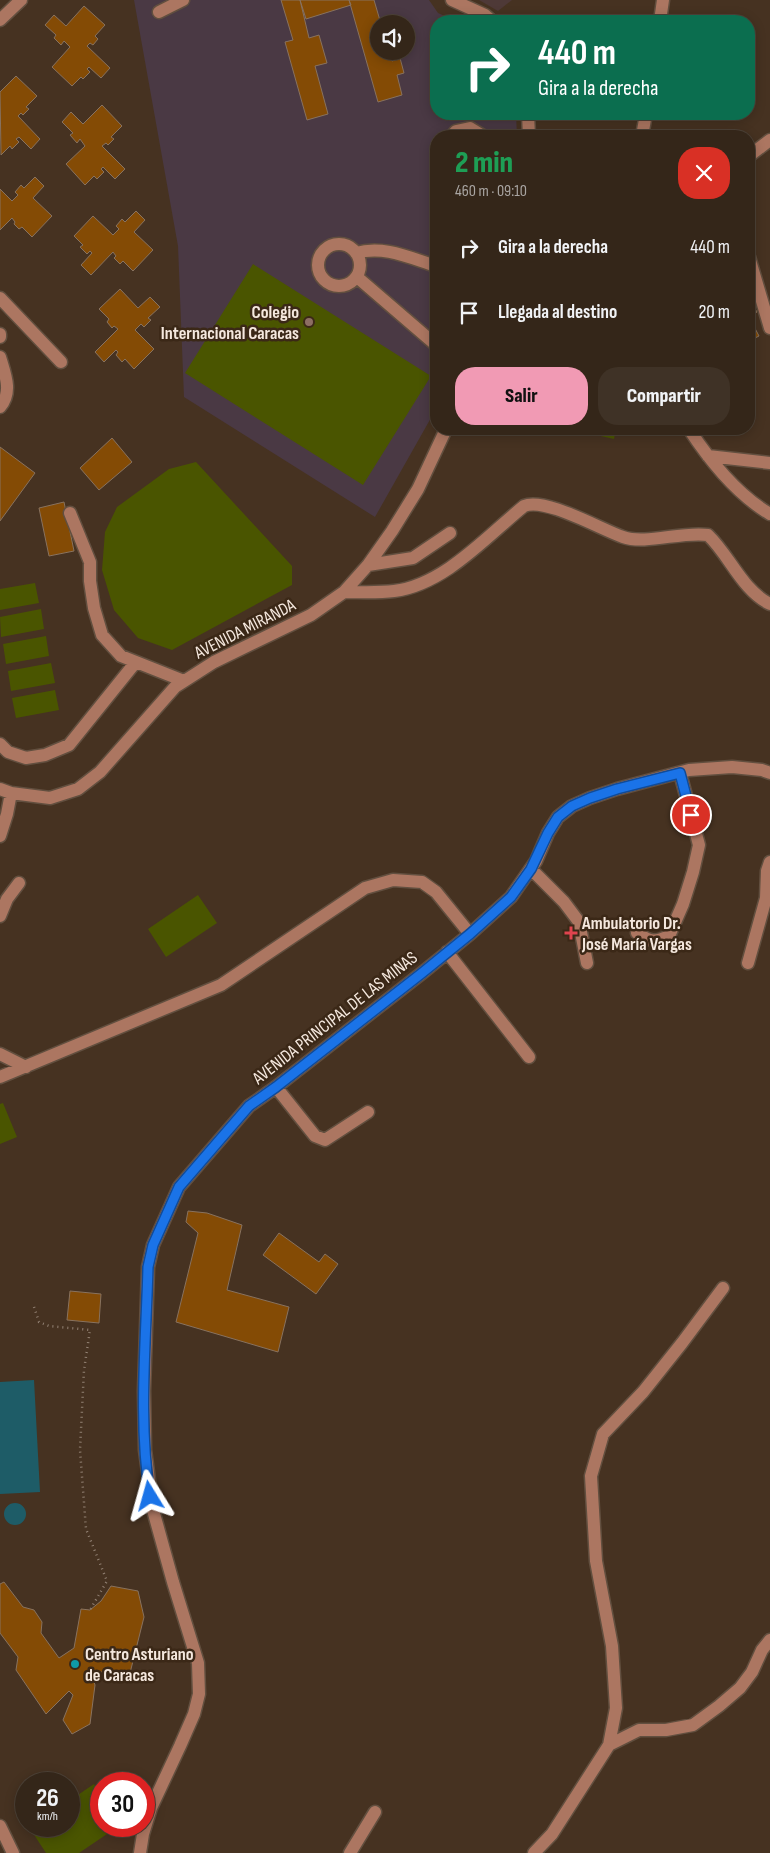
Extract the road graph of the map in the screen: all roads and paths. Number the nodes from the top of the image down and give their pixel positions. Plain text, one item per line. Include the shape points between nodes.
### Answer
1 (21, 0) edge
2 (183, 0) edge
3 (452, 0) edge
4 (663, 0) edge
5 (159, 12) dead end
6 (485, 15) edge
7 (661, 15) edge
8 (0, 20) edge
9 (461, 130) edge
10 (473, 130) edge
11 (770, 140) edge
12 (755, 151) edge
13 (356, 253) junction
14 (430, 264) edge
15 (357, 277) junction
16 (755, 277) edge
17 (0, 298) edge
18 (770, 328) edge
19 (430, 340) edge
20 (0, 357) edge
21 (61, 362) dead end
22 (0, 407) edge
23 (443, 435) edge
24 (693, 435) edge
25 (708, 456) junction
26 (770, 463) edge
27 (70, 513) dead end
28 (770, 514) edge
29 (450, 533) dead end
30 (368, 566) junction
31 (344, 592) junction
32 (770, 604) edge
33 (135, 663) junction
34 (184, 681) junction
35 (0, 744) edge
36 (680, 773) junction
37 (770, 773) edge
38 (6, 791) edge
39 (0, 836) edge
40 (770, 862) edge
41 (531, 869) junction
42 (19, 883) dead end
43 (0, 916) edge
44 (637, 933) dead end
45 (470, 934) junction
46 (447, 952) junction
47 (587, 963) dead end
48 (748, 963) dead end
49 (0, 1054) edge
50 (529, 1057) dead end
51 (26, 1068) junction
52 (0, 1078) edge
53 (276, 1087) junction
54 (368, 1112) dead end
55 (723, 1288) dead end
56 (34, 1308) dead end
57 (90, 1610) dead end
58 (770, 1640) edge
59 (609, 1746) junction
60 (375, 1812) dead end
61 (0, 1826) edge
62 (13, 1853) edge
63 (140, 1853) edge
64 (350, 1853) edge
65 (534, 1853) edge

1 - 8 street
2 - 5 street
3 - 6 street
4 - 7 street
9 - 10 street
11 - 12 street
13 - 14 street via 369,249 387,250
13 - 15 street via 360,260
13 - 15 street via 343,244 334,244 321,254 318,270 328,283 336,286 344,286
15 - 19 street
16 - 18 street
17 - 21 street
20 - 22 street via 8,388
23 - 30 street, AVENIDA MIRANDA via 418,489
24 - 25 street
25 - 26 street
25 - 28 street via 741,493
27 - 33 street via 90,562 94,608 102,635 121,656
29 - 30 street via 413,558
30 - 31 street, AVENIDA MIRANDA
31 - 32 street via 394,592 431,580 524,506 533,503 553,507 627,538 708,536 749,587
31 - 34 street, AVENIDA MIRANDA via 311,615 214,662
33 - 34 street
33 - 35 street via 69,746 26,758 8,752
34 - 38 street, AVENIDA MIRANDA via 175,687 100,772 78,789 50,798
36 - 37 street, AVENIDA PRINCIPAL DE LAS MINAS via 732,767
36 - 41 street, AVENIDA PRINCIPAL DE LAS MINAS via 617,789 572,806 558,817
36 - 44 street via 699,845 693,872 669,936 649,941
38 - 39 street via 7,814
40 - 48 street via 766,898
41 - 45 street, AVENIDA PRINCIPAL DE LAS MINAS via 511,897
41 - 47 street via 579,922
42 - 43 street
45 - 46 street, AVENIDA PRINCIPAL DE LAS MINAS
45 - 51 street via 436,892 422,882 393,880 365,888 221,985
46 - 50 street
46 - 53 street, AVENIDA PRINCIPAL DE LAS MINAS
49 - 51 street
51 - 52 street
53 - 54 street via 315,1136 325,1140
53 - 63 street, AVENIDA PRINCIPAL DE LAS MINAS via 249,1106 179,1187 153,1245 148,1267 144,1422 148,1482 163,1550 195,1649 199,1694 194,1714 151,1808
55 - 59 street via 643,1392 603,1434 591,1476 596,1561 612,1646 616,1708
56 - 57 path via 38,1322 90,1330 84,1370 80,1450 86,1529 107,1581
58 - 59 street via 740,1688 693,1725 639,1730
59 - 65 street via 552,1834
60 - 64 street
61 - 62 street

